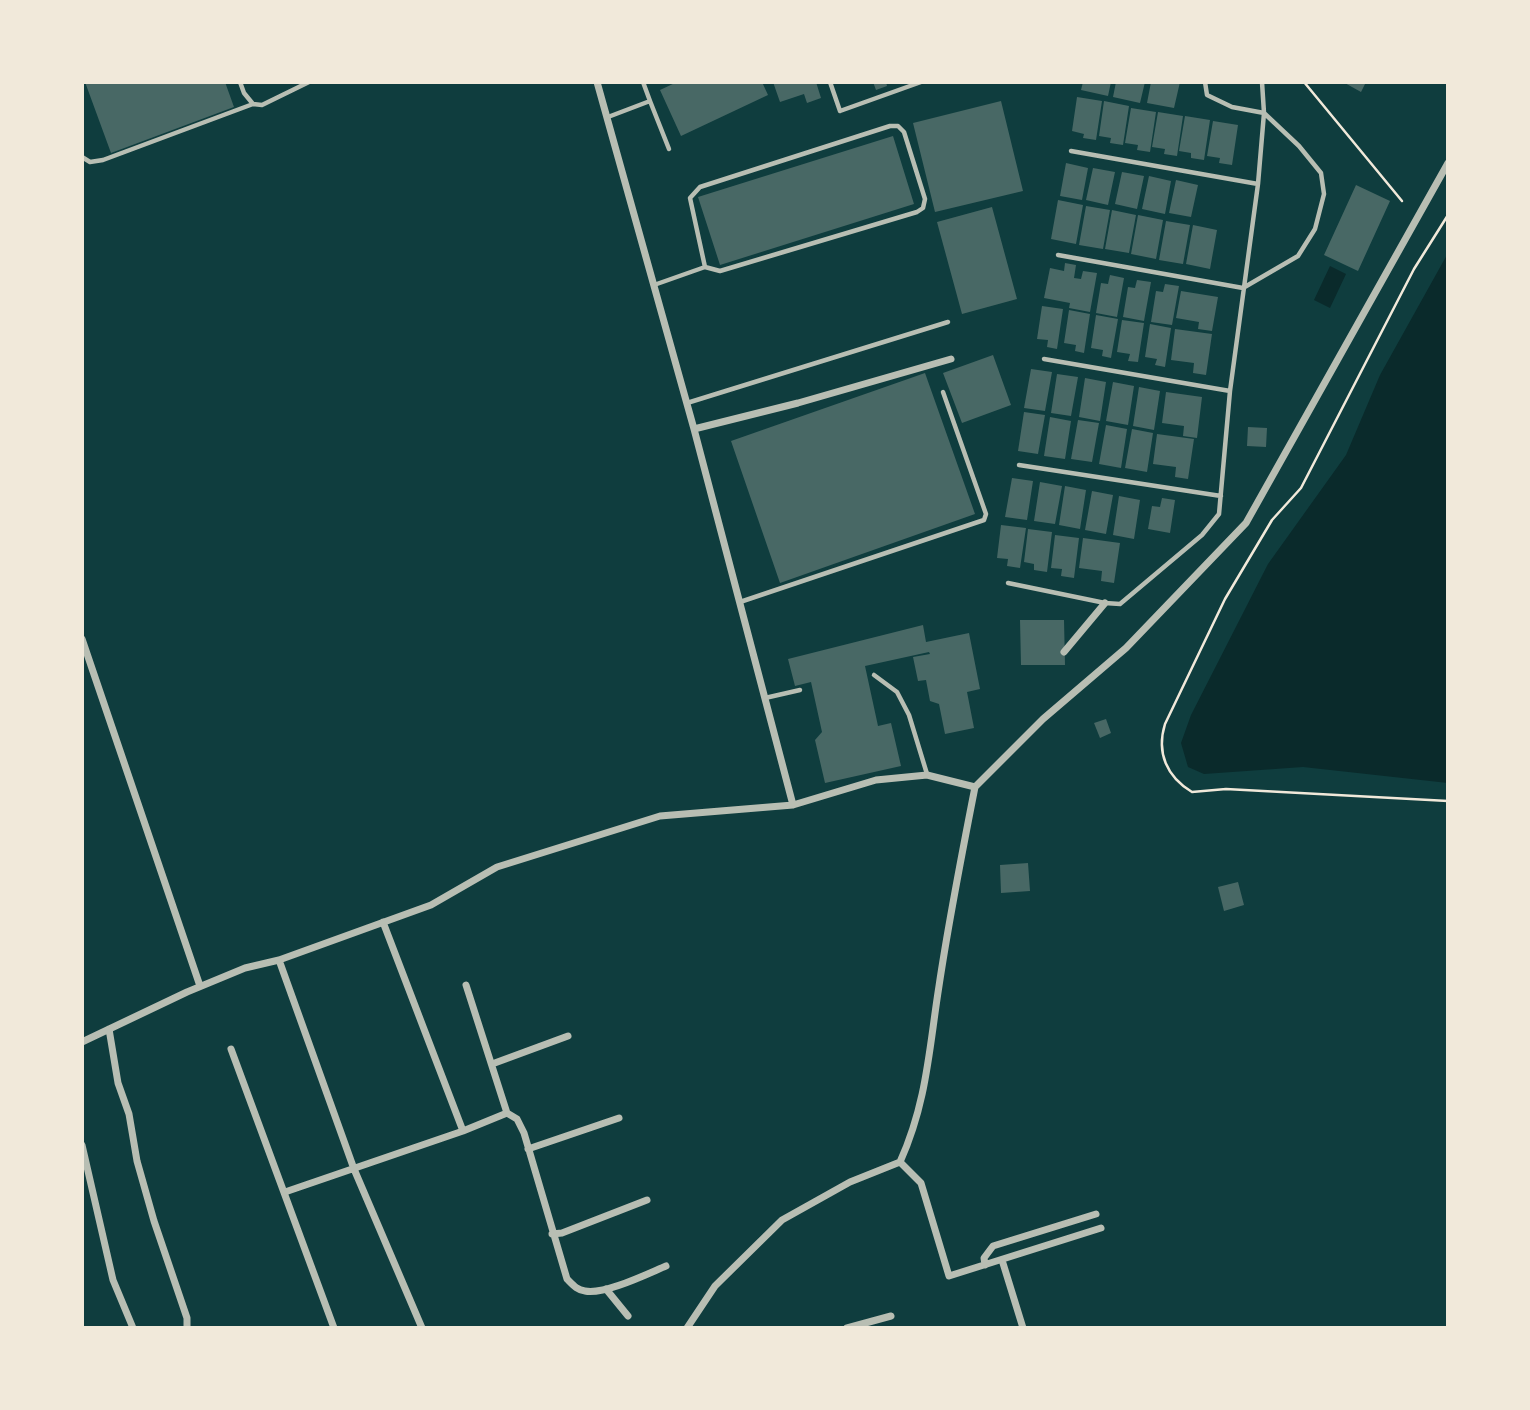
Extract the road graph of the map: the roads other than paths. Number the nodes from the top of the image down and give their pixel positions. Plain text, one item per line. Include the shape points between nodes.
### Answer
1 (240, 82) edge
2 (309, 82) edge
3 (597, 82) edge
4 (643, 82) edge
5 (830, 82) edge
6 (921, 82) edge
7 (1205, 82) edge
8 (1262, 82) edge
9 (650, 101) junction
10 (253, 104) junction
11 (1264, 113) junction
12 (608, 117) junction
13 (669, 149) dead end
14 (1071, 151) dead end
15 (82, 157) edge
16 (1448, 163) edge
17 (1258, 184) junction
18 (1058, 255) dead end
19 (705, 268) junction
20 (654, 285) junction
21 (1243, 289) junction
22 (948, 322) dead end
23 (951, 359) dead end
24 (1044, 359) dead end
25 (1230, 391) junction
26 (943, 392) dead end
27 (687, 402) junction
28 (694, 429) junction
29 (1019, 465) dead end
30 (1221, 496) junction
31 (1008, 583) dead end
32 (739, 603) junction
33 (1105, 603) junction
34 (82, 639) edge
35 (1064, 652) dead end
36 (874, 675) dead end
37 (800, 690) dead end
38 (765, 698) junction
39 (927, 775) junction
40 (975, 787) junction
41 (793, 804) junction
42 (383, 922) junction
43 (279, 960) junction
44 (466, 985) dead end
45 (200, 986) junction
46 (109, 1029) junction
47 (568, 1036) dead end
48 (82, 1042) edge
49 (231, 1049) dead end
50 (492, 1063) junction
51 (508, 1113) junction
52 (619, 1118) dead end
53 (463, 1131) junction
54 (82, 1145) edge
55 (528, 1149) junction
56 (900, 1162) junction
57 (354, 1169) junction
58 (285, 1192) junction
59 (647, 1200) dead end
60 (1096, 1213) dead end
61 (1101, 1228) dead end
62 (552, 1234) junction
63 (1002, 1260) junction
64 (985, 1265) junction
65 (666, 1266) dead end
66 (606, 1289) junction
67 (628, 1316) dead end
68 (891, 1316) dead end
69 (133, 1328) edge
70 (187, 1328) edge
71 (334, 1328) edge
72 (422, 1328) edge
73 (687, 1328) edge
74 (847, 1328) edge
75 (1023, 1328) edge

1 - 10 lane
2 - 10 lane via 262,105
3 - 12 street
4 - 9 lane
5 - 6 lane via 840,111
7 - 11 lane via 1207,94 1232,107
8 - 11 lane
9 - 12 lane
9 - 13 lane
10 - 15 lane via 103,160 90,162
11 - 17 lane
11 - 21 lane via 1321,173 1324,194 1315,229 1298,256
12 - 20 street
14 - 17 lane
16 - 40 street via 1245,523 1126,648 1043,719
17 - 21 lane
18 - 21 lane
19 - 19 lane via 720,271 923,208 925,198 904,132 890,126 701,187 690,198
19 - 20 lane
20 - 27 street
21 - 25 lane
22 - 27 lane
23 - 28 street
24 - 25 lane
25 - 30 lane
26 - 32 lane via 986,514 984,520
27 - 28 street
28 - 32 street
29 - 30 lane
30 - 33 lane via 1219,514 1202,535 1120,604
31 - 33 lane
32 - 38 street
33 - 35 street
34 - 45 street
36 - 39 lane via 897,692
37 - 38 lane
38 - 41 street
39 - 40 street
39 - 41 street via 876,780
40 - 56 street via 938,989 928,1071 915,1130
41 - 42 street via 660,816 497,866 431,905
42 - 43 street
42 - 53 street
43 - 45 street
43 - 57 street
44 - 50 street
45 - 46 street
46 - 48 street
46 - 70 street via 137,1161
47 - 50 street
49 - 58 street
50 - 51 street
51 - 53 street
51 - 55 street via 517,1119
52 - 55 street
53 - 57 street
54 - 69 street via 113,1280
55 - 62 street
56 - 64 street via 920,1183 949,1276
56 - 73 street via 850,1182 782,1220 715,1286
57 - 58 street
57 - 72 street
58 - 71 street
59 - 62 street
60 - 64 street via 993,1246 984,1258
61 - 63 street
62 - 66 street via 567,1279 588,1292
63 - 64 street
63 - 75 street
65 - 66 street
66 - 67 street
68 - 74 street

